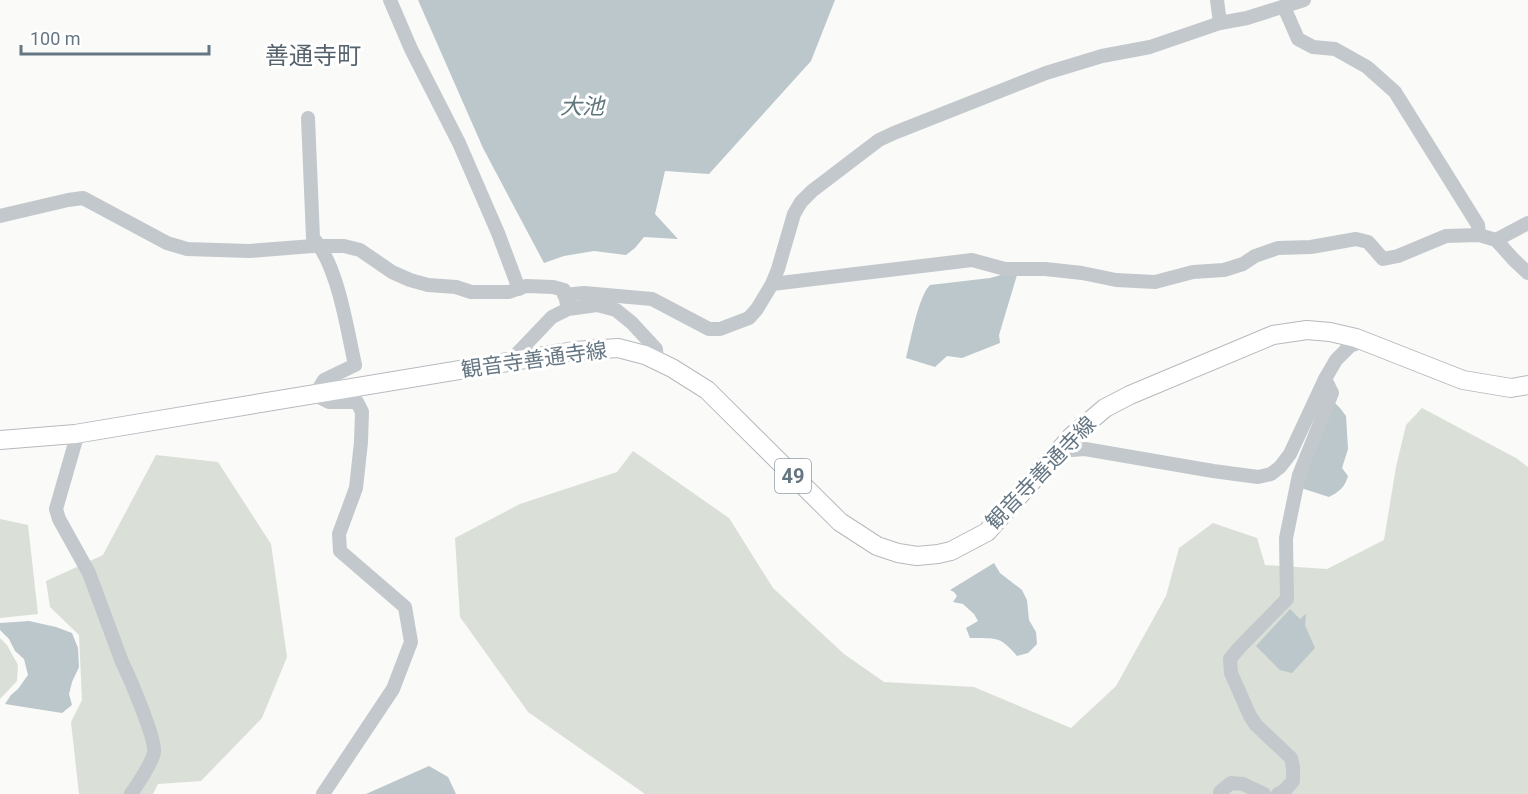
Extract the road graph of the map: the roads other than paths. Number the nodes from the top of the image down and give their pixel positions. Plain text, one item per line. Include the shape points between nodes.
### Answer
1 (390, 0) edge
2 (1217, 0) edge
3 (1304, 0) edge
4 (1284, 7) junction
5 (1220, 23) junction
6 (308, 118) dead end
7 (0, 216) edge
8 (1528, 223) edge
9 (1479, 235) junction
10 (1496, 240) junction
11 (320, 246) junction
12 (1528, 273) edge
13 (772, 284) junction
14 (519, 289) junction
15 (566, 302) junction
16 (1363, 340) junction
17 (657, 361) junction
18 (509, 362) junction
19 (1325, 379) junction
20 (1528, 385) edge
21 (315, 395) junction
22 (75, 434) junction
23 (0, 440) edge
24 (1058, 451) junction
25 (131, 794) edge
26 (322, 794) edge
27 (1220, 794) edge
28 (1264, 794) edge
29 (1278, 794) edge

1 - 14 street via 459,142
2 - 5 street
3 - 4 street
4 - 5 street
4 - 9 street via 1298,39 1313,47 1335,49 1367,67 1395,92 1478,225
5 - 13 street via 1150,47 1046,73 879,140 801,202
6 - 11 street via 313,238
7 - 11 street via 83,198 167,243 187,249 249,251
8 - 10 street
9 - 10 street
9 - 13 street via 1446,236 1383,259 1368,242 1356,239 1278,248 1224,270 1193,272 1155,282 1045,269 1005,269 972,260
10 - 12 street
11 - 14 street via 360,250 392,272 428,285 471,292
11 - 21 street via 335,278 355,365 324,381
13 - 15 street via 749,318 720,329 709,329 652,299 584,293
14 - 15 street via 526,286 564,290
15 - 17 street via 616,310 656,349
15 - 18 street
16 - 19 street via 1336,360
16 - 20 main road, 観音寺善通寺線 / 49 via 1463,380 1511,388
16 - 24 main road, 観音寺善通寺線 / 49 via 1307,330 1273,335 1105,408
17 - 18 main road, 観音寺善通寺線 / 49 via 618,348
17 - 24 main road, 観音寺善通寺線 / 49 via 706,390 840,522 877,546 898,553 944,553 987,532
18 - 21 main road, 観音寺善通寺線 / 49
19 - 24 street via 1290,453 1271,474 1258,477 1213,471 1085,449
19 - 29 street via 1332,393 1299,475 1286,538 1287,599 1230,659 1231,673 1250,716 1291,758 1293,781
21 - 22 main road, 観音寺善通寺線 / 49
21 - 26 street via 329,402 357,402 362,412 356,488 339,534 340,551 405,607 411,642 393,689
22 - 23 main road, 観音寺善通寺線 / 49
22 - 25 street via 56,509 89,573 152,739 154,752
27 - 28 street via 1231,783

